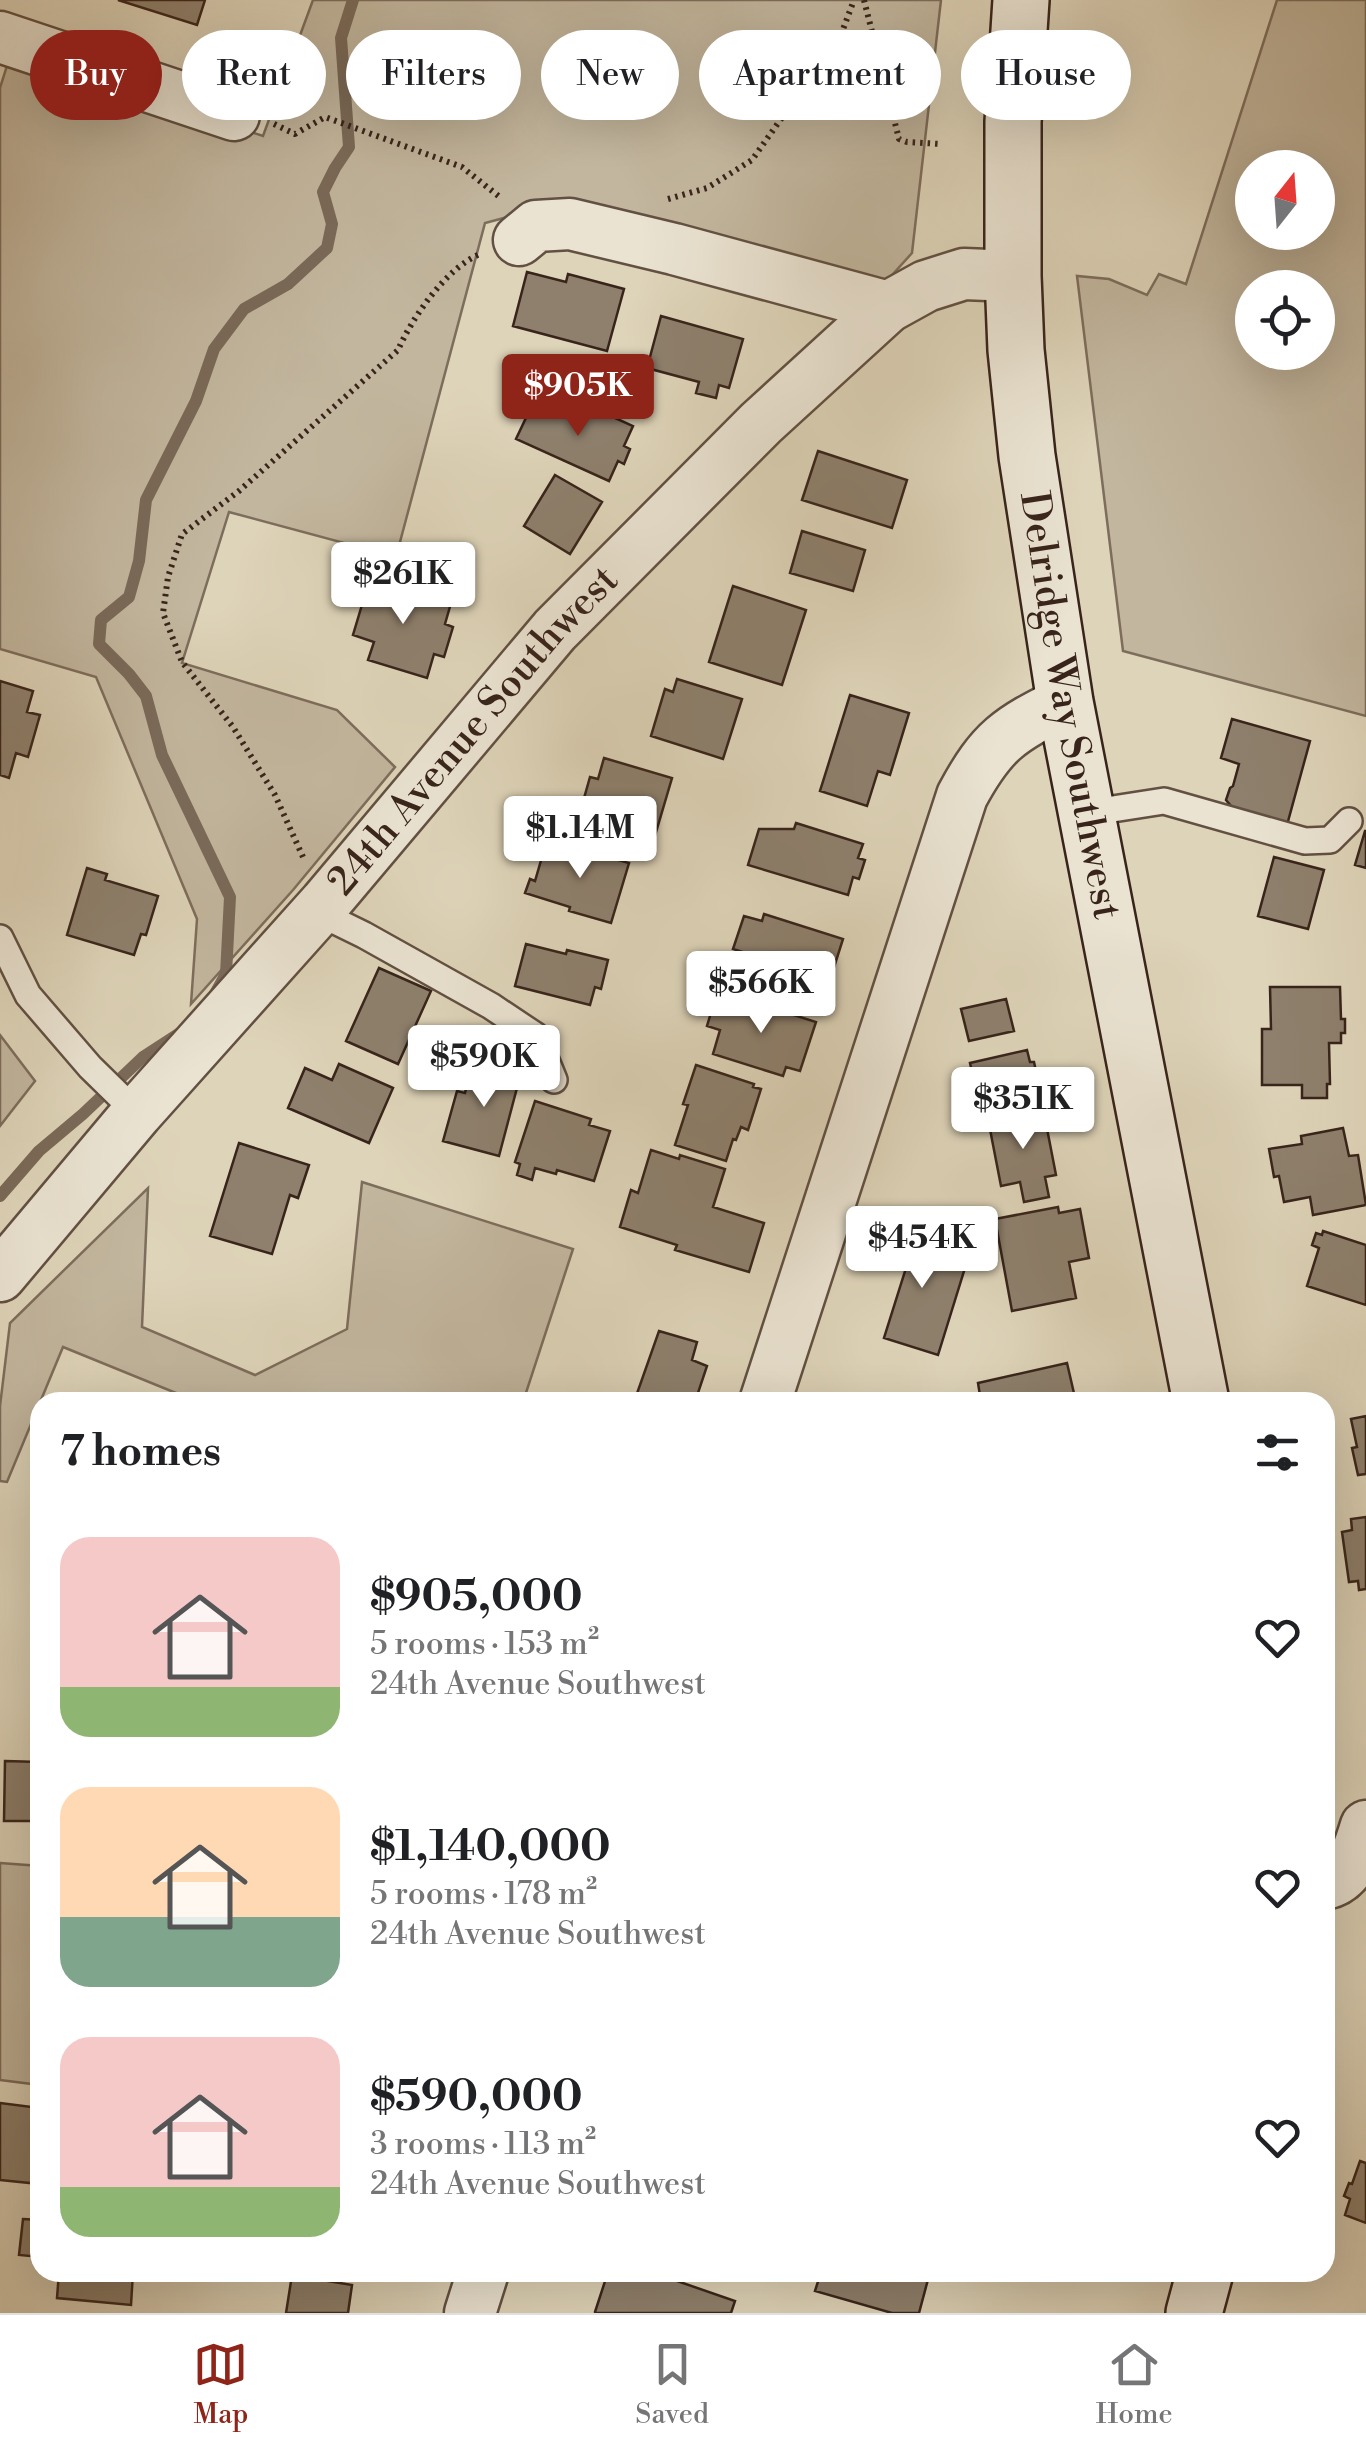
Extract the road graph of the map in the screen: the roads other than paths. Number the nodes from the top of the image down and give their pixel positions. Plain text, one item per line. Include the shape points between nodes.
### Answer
1 (1021, 0) edge
2 (0, 37) edge
3 (182, 98) edge
4 (528, 233) road end
5 (1013, 276) junction
6 (888, 307) junction
7 (1066, 702) junction
8 (1086, 813) junction
9 (1350, 821) dead end
10 (321, 908) junction
11 (0, 938) edge
12 (554, 1080) dead end
13 (130, 1106) junction
14 (0, 1276) edge
15 (768, 1392) edge
16 (1199, 1392) edge
17 (1366, 1826) edge
18 (1335, 1882) edge
19 (480, 2282) edge
20 (1202, 2282) edge
21 (470, 2313) edge
22 (1194, 2313) edge

1 - 5 main road, Delridge Way Southwest
2 - 3 street
4 - 6 street via 570,224
5 - 6 street, 24th Avenue Southwest via 964,274
5 - 7 main road, Delridge Way Southwest via 1027,456
6 - 10 street, 24th Avenue Southwest via 760,423 555,630
7 - 8 main road, Delridge Way Southwest
7 - 15 street via 994,746 962,796
8 - 9 lane via 1164,800 1306,841 1330,840
8 - 16 main road, Delridge Way Southwest
10 - 12 lane via 536,1036
10 - 13 street, 24th Avenue Southwest
11 - 13 lane via 28,995
13 - 14 street, 24th Avenue Southwest
17 - 18 street via 1354,1863
19 - 21 street
20 - 22 main road

